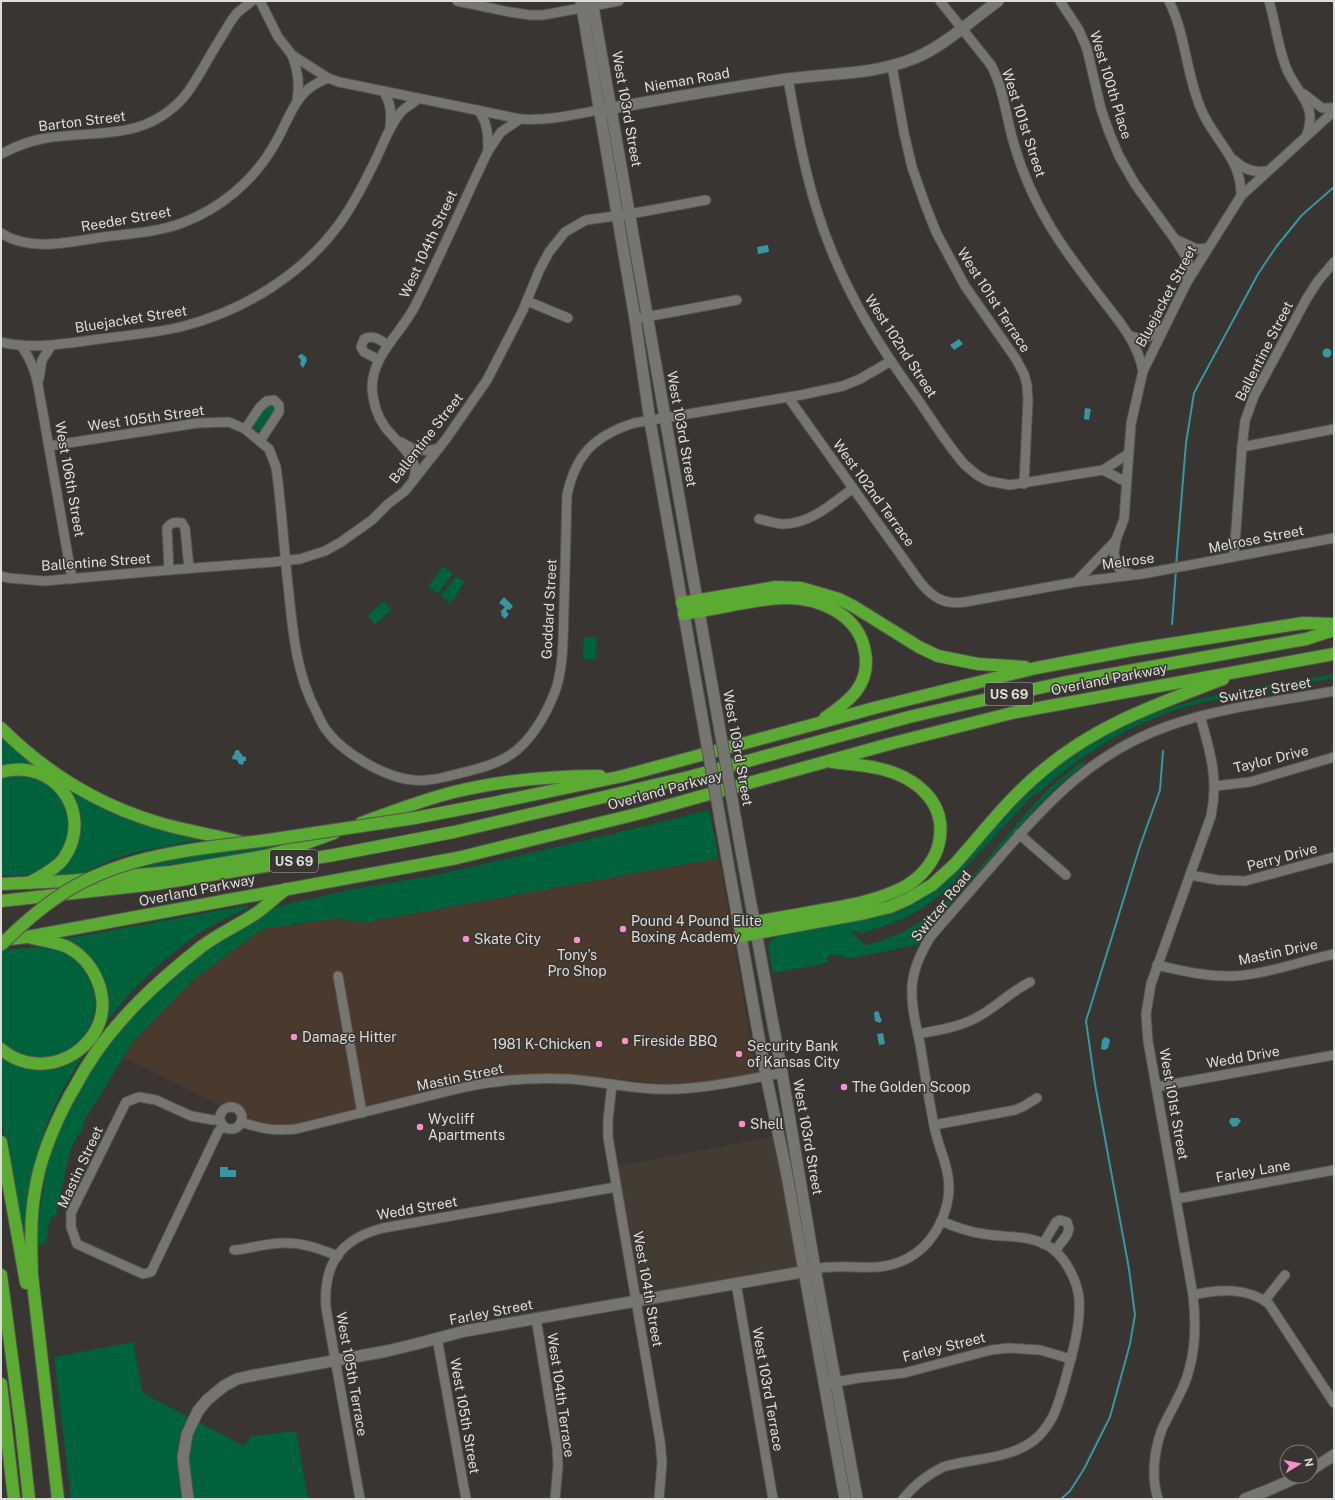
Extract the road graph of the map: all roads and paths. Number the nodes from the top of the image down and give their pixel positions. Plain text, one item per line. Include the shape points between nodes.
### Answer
1 (252, 1) edge
2 (260, 1) edge
3 (457, 1) edge
4 (620, 1) edge
5 (940, 1) edge
6 (998, 1) edge
7 (1060, 1) edge
8 (1169, 1) edge
9 (1269, 1) edge
10 (593, 3) edge
11 (581, 4) edge
12 (962, 28) junction
13 (292, 54) junction
14 (892, 66) junction
15 (328, 78) junction
16 (788, 79) junction
17 (1298, 88) junction
18 (383, 91) junction
19 (418, 99) junction
20 (296, 103) junction
21 (611, 108) junction
22 (478, 110) junction
23 (599, 110) junction
24 (1334, 110) edge
25 (520, 119) junction
26 (390, 129) junction
27 (1306, 135) junction
28 (488, 151) junction
29 (1, 154) edge
30 (1230, 156) junction
31 (1266, 171) junction
32 (1241, 196) junction
33 (706, 200) dead end
34 (630, 214) junction
35 (618, 215) junction
36 (1, 233) edge
37 (1174, 238) junction
38 (1207, 248) junction
39 (1334, 262) edge
40 (1187, 282) junction
41 (527, 300) junction
42 (737, 300) dead end
43 (647, 317) junction
44 (568, 318) dead end
45 (635, 319) junction
46 (1163, 329) junction
47 (1130, 336) junction
48 (1, 342) edge
49 (21, 345) junction
50 (388, 345) junction
51 (51, 346) junction
52 (379, 360) junction
53 (891, 361) junction
54 (1143, 371) junction
55 (38, 385) junction
56 (788, 397) junction
57 (664, 418) junction
58 (650, 421) junction
59 (245, 429) junction
60 (1334, 429) edge
61 (397, 439) junction
62 (260, 441) junction
63 (49, 446) junction
64 (1242, 447) junction
65 (439, 448) junction
66 (1128, 454) junction
67 (1103, 470) junction
68 (413, 482) junction
69 (1126, 482) junction
70 (1024, 484) junction
71 (853, 488) junction
72 (760, 519) dead end
73 (1334, 538) edge
74 (1116, 540) junction
75 (1234, 557) junction
76 (285, 561) junction
77 (1184, 566) joint
78 (188, 568) junction
79 (169, 570) junction
80 (1133, 575) junction
81 (1, 576) edge
82 (72, 578) junction
83 (1076, 582) junction
84 (698, 606) junction
85 (683, 608) junction
86 (291, 617) joint
87 (1334, 624) edge
88 (1334, 630) edge
89 (1334, 654) edge
90 (1036, 668) junction
91 (1251, 669) junction
92 (1334, 691) edge
93 (1200, 716) junction
94 (818, 723) junction
95 (1, 728) edge
96 (1334, 757) edge
97 (825, 762) junction
98 (1, 772) edge
99 (623, 776) junction
100 (1214, 786) junction
101 (1019, 834) junction
102 (245, 843) junction
103 (1334, 857) edge
104 (1066, 875) dead end
105 (1190, 875) junction
106 (1, 884) edge
107 (28, 884) junction
108 (287, 888) junction
109 (1, 901) edge
110 (755, 928) junction
111 (740, 931) junction
112 (27, 937) junction
113 (1, 940) edge
114 (1, 945) edge
115 (1334, 954) edge
116 (1157, 965) junction
117 (338, 976) dead end
118 (1030, 982) dead end
119 (918, 1034) junction
120 (1, 1049) edge
121 (1334, 1055) edge
122 (782, 1073) junction
123 (766, 1076) junction
124 (612, 1084) junction
125 (1156, 1087) junction
126 (1037, 1098) dead end
127 (362, 1113) junction
128 (241, 1122) junction
129 (221, 1123) junction
130 (934, 1125) junction
131 (1, 1142) edge
132 (1334, 1170) edge
133 (616, 1186) junction
134 (1176, 1199) junction
135 (941, 1221) junction
136 (1043, 1244) junction
137 (234, 1250) dead end
138 (1055, 1251) junction
139 (338, 1256) junction
140 (815, 1269) junction
141 (804, 1271) junction
142 (1, 1275) edge
143 (1285, 1275) dead end
144 (736, 1283) junction
145 (1193, 1294) junction
146 (636, 1300) junction
147 (1265, 1300) junction
148 (536, 1318) junction
149 (39, 1330) junction
150 (437, 1338) junction
151 (1071, 1358) junction
152 (335, 1360) junction
153 (836, 1382) junction
154 (1, 1384) edge
155 (824, 1384) junction
156 (1334, 1403) edge
157 (1334, 1456) edge
158 (1319, 1465) edge
159 (1282, 1484) edge
160 (14, 1499) edge
161 (29, 1499) edge
162 (58, 1499) edge
163 (188, 1499) edge
164 (360, 1499) edge
165 (466, 1499) edge
166 (555, 1499) edge
167 (660, 1499) edge
168 (773, 1499) edge
169 (845, 1499) edge
170 (857, 1499) edge
171 (903, 1499) edge
172 (1158, 1499) edge
173 (1245, 1499) edge

1 - 29 street, Barton Street via 237,13 184,98 149,124 118,132 42,139
2 - 13 street, Nieman Road via 278,37
3 - 11 street via 530,15 543,15
4 - 10 street
5 - 12 street, West 101st Street
6 - 12 main road, Nieman Road
7 - 37 street, West 100th Place via 1079,30 1087,49 1101,108 1119,156 1135,184
8 - 30 street via 1178,24 1190,77 1201,110
9 - 17 street via 1283,60 1288,74
10 - 11 street
10 - 21 main road, West 103rd Street
11 - 23 main road, West 103rd Street
12 - 14 main road, Nieman Road via 916,58
12 - 47 street, West 101st Street via 997,76 1024,174 1047,220 1066,250
13 - 15 street, Nieman Road
13 - 20 street, Reeder Street via 299,80
14 - 16 main road, Nieman Road via 874,71
14 - 70 street, West 101st Terrace via 912,167 936,232 965,286 1024,374 1028,400
15 - 18 street, Nieman Road
15 - 20 street, Reeder Street via 308,89
16 - 21 main road, Nieman Road
16 - 53 street, West 102nd Street via 808,180 823,228 865,321
17 - 24 street via 1322,108
17 - 27 street via 1310,112 1310,127
18 - 19 street, Nieman Road
18 - 26 street, Bluejacket Street via 391,109
19 - 22 street, Nieman Road
19 - 26 street, Bluejacket Street via 402,111
20 - 36 street, Reeder Street via 273,148 259,168 232,195 196,217 150,230 52,244 18,240
21 - 23 main road, Nieman Road
21 - 34 main road, West 103rd Street
22 - 25 street, Nieman Road
22 - 28 street, West 104th Street via 484,117 487,128
23 - 25 street, Nieman Road via 538,120
23 - 35 main road, West 103rd Street
24 - 27 street, Bluejacket Street
25 - 28 street, West 104th Street via 501,132
26 - 51 street, Bluejacket Street via 364,186 339,224 309,258 273,287 230,311 184,326
27 - 31 street, Bluejacket Street
28 - 50 street, West 104th Street via 413,310
30 - 31 street via 1247,169 1258,173
30 - 32 street via 1239,176
31 - 32 street, Bluejacket Street
32 - 38 street, Bluejacket Street
33 - 34 street, Ballentine Street
34 - 35 street, Ballentine Street
34 - 43 main road, West 103rd Street
35 - 41 street, Ballentine Street via 586,220 565,232 549,252
35 - 45 main road, West 103rd Street
37 - 38 street, West 100th Place via 1197,249
37 - 40 street, West 100th Place via 1187,258
38 - 40 street, Bluejacket Street
39 - 64 street, Ballentine Street via 1307,298 1254,396 1245,421
40 - 46 street, Bluejacket Street
41 - 44 street
41 - 65 street, Ballentine Street via 488,380
42 - 43 street
43 - 45 street
43 - 57 main road, West 103rd Street
45 - 58 main road, West 103rd Street
46 - 47 street via 1143,339
46 - 54 street, Bluejacket Street
47 - 54 street, West 101st Street
48 - 49 street, Bluejacket Street
49 - 51 street, Bluejacket Street
49 - 55 street, West 106th Street via 35,368
50 - 52 street, West 104th Street
50 - 52 street via 374,336 364,339 361,347 364,352
51 - 55 street, West 106th Street via 42,360
52 - 61 street, West 104th Street via 374,371 373,398 385,427
53 - 56 street, Goddard Street via 843,386
53 - 70 street, West 102nd Street via 960,460 982,478 995,483
54 - 66 street, Bluejacket Street via 1134,408
55 - 63 street, West 106th Street
56 - 57 street, Goddard Street
56 - 71 street, West 102nd Terrace
57 - 58 street, Goddard Street
57 - 84 main road, West 103rd Street
58 - 85 main road, West 103rd Street
58 - 86 street, Goddard Street via 634,423 604,435 584,454 571,479 567,501 562,648 557,685 529,738 498,762 443,778 412,780 395,777 367,764 348,751 327,731 306,690 294,645
59 - 62 street, West 105th Street
59 - 62 street via 260,407 267,401 274,400 279,404 279,412
59 - 63 street, West 105th Street via 229,422 198,423
60 - 64 street
61 - 65 street via 420,451
61 - 68 street, West 104th Street via 416,470
62 - 76 street, West 105th Street via 269,449 276,467
63 - 82 street, West 106th Street
64 - 75 street, Ballentine Street
65 - 68 street, Ballentine Street
66 - 67 street
66 - 69 street, Bluejacket Street
67 - 69 street
67 - 70 street, West 102nd Street
68 - 76 street, Ballentine Street via 372,520 341,542 312,556
69 - 74 street, Bluejacket Street via 1124,519
71 - 72 street via 817,514 800,521 783,524
71 - 83 street, West 102nd Terrace via 920,582 943,601 965,602
73 - 75 street, Melrose Street
74 - 80 street, Bluejacket Street via 1116,564 1121,570
74 - 83 street, Bluejacket Street
75 - 77 street, Melrose Street
76 - 78 street, Ballentine Street
76 - 86 street, West 105th Street
77 - 80 street, Melrose
78 - 79 street, Ballentine Street
78 - 79 street, Ballentine Street via 185,528 182,523 176,522 167,528
79 - 82 street, Ballentine Street
80 - 83 street, Melrose
81 - 82 street, Ballentine Street via 44,581
84 - 85 highway
84 - 90 highway via 776,587 801,588 848,604 938,656 978,664
84 - 94 highway via 794,598 834,609 851,622 862,638 864,646 866,661 863,679 848,702
84 - 110 main road, West 103rd Street, bridge
85 - 111 main road, West 103rd Street, bridge
87 - 90 highway via 1303,623
88 - 109 highway, Overland Parkway / US 69 via 1306,639 1062,682 965,704 689,777 454,832 156,884
89 - 91 highway, Overland Parkway / US 69
90 - 94 highway
91 - 97 highway, Overland Parkway / US 69 via 1016,712
91 - 110 highway via 1144,709 1084,740 1026,785 943,876 908,899 877,911
92 - 93 street, Switzer Street
93 - 100 street, West 101st Street via 1213,765
93 - 101 street, Switzer Road via 1147,734 1106,756 1058,793
94 - 99 highway
95 - 102 highway via 60,778 115,807 157,822
96 - 100 street, Taylor Drive via 1250,782
97 - 108 highway, Overland Parkway / US 69 via 641,813 457,858
97 - 110 highway via 877,768 919,786 931,798 938,815 941,830 936,853 917,878 890,893 860,903
98 - 107 highway via 22,769 45,776 55,782 66,795 73,812 74,830 66,855 55,867
99 - 102 highway, bridge via 415,818
99 - 107 highway via 569,776 504,783 456,792 265,856 171,872
100 - 105 street, West 101st Street via 1211,816
101 - 104 street
101 - 119 street, Switzer Road via 931,936 922,951 912,987 912,1003
102 - 114 highway, bridge via 163,855 117,867 77,885 35,913
103 - 105 street, Perry Drive via 1245,881
105 - 116 street, West 101st Street
106 - 107 highway
108 - 112 highway, Overland Parkway / US 69
108 - 149 highway via 258,912 218,934 157,983 121,1020 87,1066 59,1116 40,1166 35,1190 31,1250
110 - 111 highway
110 - 122 main road, West 103rd Street
111 - 123 main road, West 103rd Street
112 - 113 highway, Overland Parkway / US 69
112 - 120 highway via 66,946 84,960 99,983 102,1002 100,1019 85,1045 61,1061 46,1064 30,1063
115 - 116 street, Mastin Drive via 1235,976 1200,974
116 - 125 street, West 101st Street via 1146,1014
117 - 127 street
118 - 119 street via 979,1016 962,1024
119 - 130 street, Switzer Road
121 - 125 street, Wedd Drive
122 - 123 street, Mastin Street
122 - 140 main road, West 103rd Street
123 - 124 street, Mastin Street via 677,1089
123 - 141 main road, West 103rd Street
124 - 127 street, Mastin Street via 570,1079 516,1080 481,1084
124 - 133 street, West 104th Street via 608,1137
125 - 134 street, West 101st Street
126 - 130 street via 1015,1110
127 - 128 street, Mastin Street via 296,1129 260,1128
128 - 129 street via 233,1129 226,1128
128 - 129 street via 240,1112 230,1107 223,1109
129 - 129 street, Mastin Street via 191,1116 156,1100 140,1097 126,1102 71,1213 71,1227 77,1244 143,1274 151,1272
130 - 135 street, Switzer Road via 949,1184 946,1209
131 - 149 highway via 29,1304
132 - 134 street, Farley Lane
133 - 139 street, Wedd Street via 370,1231 352,1240
133 - 146 street, West 104th Street
134 - 145 street, West 101st Street
135 - 136 street via 956,1228 984,1234 1020,1237
135 - 140 street, Switzer Road via 935,1234 926,1244 910,1257 897,1263 876,1268 827,1266
136 - 138 street
136 - 138 street via 1056,1222 1067,1222 1067,1235
137 - 139 street via 283,1242 312,1246
138 - 151 street via 1076,1284 1077,1333
139 - 152 street, West 105th Terrace via 329,1272 325,1291
140 - 141 main road, Farley Street
140 - 153 main road, West 103rd Street
141 - 144 main road, Farley Street
141 - 155 main road, West 103rd Street
142 - 161 highway via 22,1426
143 - 147 street
144 - 146 main road, Farley Street
144 - 168 street, West 103rd Terrace
145 - 147 street via 1233,1290
145 - 172 street, West 101st Street via 1196,1324 1192,1360 1180,1395 1158,1442 1154,1472
146 - 148 main road, Farley Street
146 - 167 street, West 104th Street via 660,1441
147 - 156 street
148 - 150 main road, Farley Street
148 - 166 street, West 104th Terrace via 557,1447
149 - 162 highway
150 - 152 main road, Farley Street
150 - 165 street, West 105th Street
151 - 153 street, Farley Street via 1040,1350 1009,1348 991,1350 904,1373
151 - 171 street via 1053,1417 1034,1440 1015,1451 943,1467 918,1483
152 - 163 main road, Farley Street via 238,1379 224,1386 207,1400 192,1422 184,1444 183,1458
152 - 164 street, West 105th Terrace
153 - 155 street, Farley Street
153 - 170 main road, West 103rd Street
154 - 160 highway
155 - 169 main road, West 103rd Street
157 - 158 main road
159 - 173 main road

